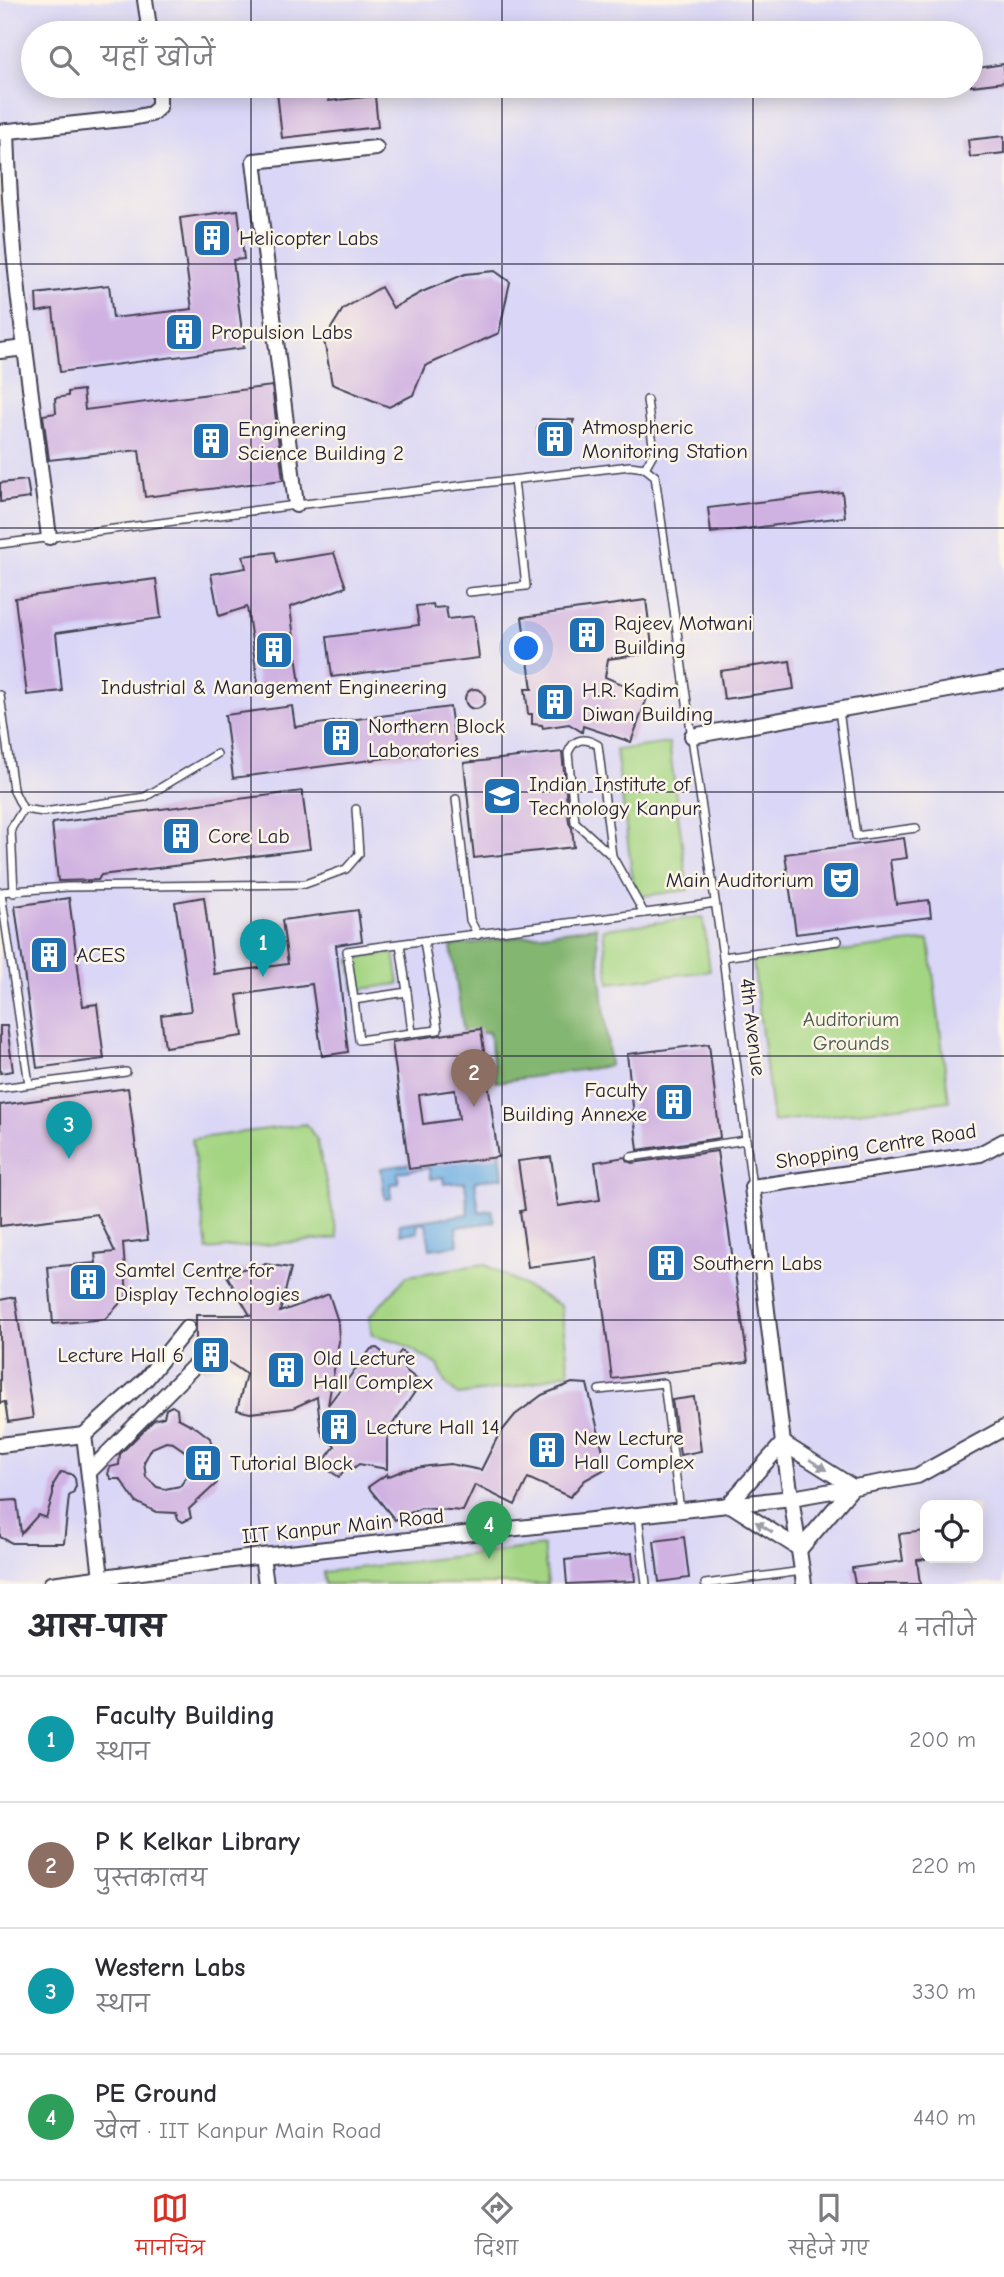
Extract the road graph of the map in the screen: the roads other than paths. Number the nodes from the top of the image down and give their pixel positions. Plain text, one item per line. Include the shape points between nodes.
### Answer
1 (145, 0) edge
2 (148, 21) edge
3 (159, 98) edge
4 (4, 131) edge
5 (376, 148) dead end
6 (25, 348) junction
7 (0, 351) edge
8 (647, 400) dead end
9 (645, 468) junction
10 (514, 480) junction
11 (296, 505) junction
12 (49, 537) junction
13 (0, 544) edge
14 (469, 592) dead end
15 (1004, 680) edge
16 (0, 695) edge
17 (839, 710) junction
18 (692, 736) junction
19 (217, 754) dead end
20 (456, 799) dead end
21 (23, 809) junction
22 (356, 809) dead end
23 (916, 828) dead end
24 (612, 856) junction
25 (1, 892) edge
26 (14, 892) junction
27 (715, 902) junction
28 (644, 913) junction
29 (478, 935) junction
30 (424, 940) junction
31 (838, 941) dead end
32 (400, 944) junction
33 (723, 957) junction
34 (407, 992) junction
35 (354, 1000) junction
36 (412, 1034) junction
37 (126, 1072) dead end
38 (29, 1084) junction
39 (0, 1088) edge
40 (747, 1140) junction
41 (1004, 1141) edge
42 (631, 1157) dead end
43 (752, 1187) junction
44 (187, 1328) dead end
45 (193, 1367) dead end
46 (598, 1391) dead end
47 (1004, 1428) edge
48 (84, 1436) junction
49 (783, 1443) junction
50 (0, 1445) edge
51 (89, 1472) junction
52 (853, 1487) junction
53 (792, 1498) junction
54 (729, 1504) junction
55 (680, 1510) junction
56 (638, 1515) junction
57 (800, 1549) junction
58 (262, 1556) junction
59 (101, 1577) junction
60 (803, 1577) edge
61 (51, 1584) edge
62 (266, 1584) edge
63 (646, 1584) edge
64 (705, 1584) edge

1 - 2 street
3 - 4 street via 159,107 151,114
4 - 6 street
5 - 11 street via 254,162
6 - 7 street
6 - 12 street
8 - 9 lane via 654,452
9 - 10 lane
9 - 18 lane, 4th Avenue via 655,476
10 - 11 lane
10 - 14 lane via 526,586
11 - 12 lane
12 - 13 lane
15 - 17 street
16 - 21 lane via 13,789
17 - 18 street
17 - 23 lane via 856,836
18 - 27 lane, 4th Avenue
19 - 21 lane via 145,797 44,812
20 - 29 lane via 470,920
21 - 26 lane via 11,829
22 - 26 lane via 359,854 346,869 305,884 67,887
24 - 24 lane via 598,745 588,739 577,740 568,753 575,822
24 - 28 lane
25 - 26 lane
25 - 38 lane
27 - 28 lane
27 - 33 lane, 4th Avenue
28 - 29 lane
29 - 30 lane
30 - 32 lane
30 - 36 lane via 438,1030
31 - 33 lane
32 - 34 lane
32 - 35 lane via 347,951
33 - 40 lane, 4th Avenue
34 - 35 lane
34 - 36 lane
35 - 36 lane via 359,1041
37 - 38 lane
38 - 39 lane
40 - 42 lane
40 - 43 lane, 4th Avenue
41 - 43 street, Shopping Centre Road via 980,1154
43 - 49 street, 4th Avenue
44 - 48 street via 146,1379
45 - 51 street
46 - 55 lane via 664,1383
47 - 52 street, IIT Kanpur Main Road via 917,1476
48 - 50 street
48 - 51 street
49 -> 52 street
49 - 53 street, 4th Avenue
49 - 54 street
51 - 59 street
52 - 53 street, IIT Kanpur Main Road
52 - 57 street
53 - 54 street, IIT Kanpur Main Road
53 - 57 street, 4th Avenue
54 - 55 street, IIT Kanpur Main Road
57 -> 54 street
55 - 56 street, IIT Kanpur Main Road
56 - 58 street, IIT Kanpur Main Road
56 - 63 lane
57 - 60 street, 4th Avenue
58 - 59 street, IIT Kanpur Main Road
58 - 62 street
59 - 61 street, IIT Kanpur Main Road
60 - 64 lane

